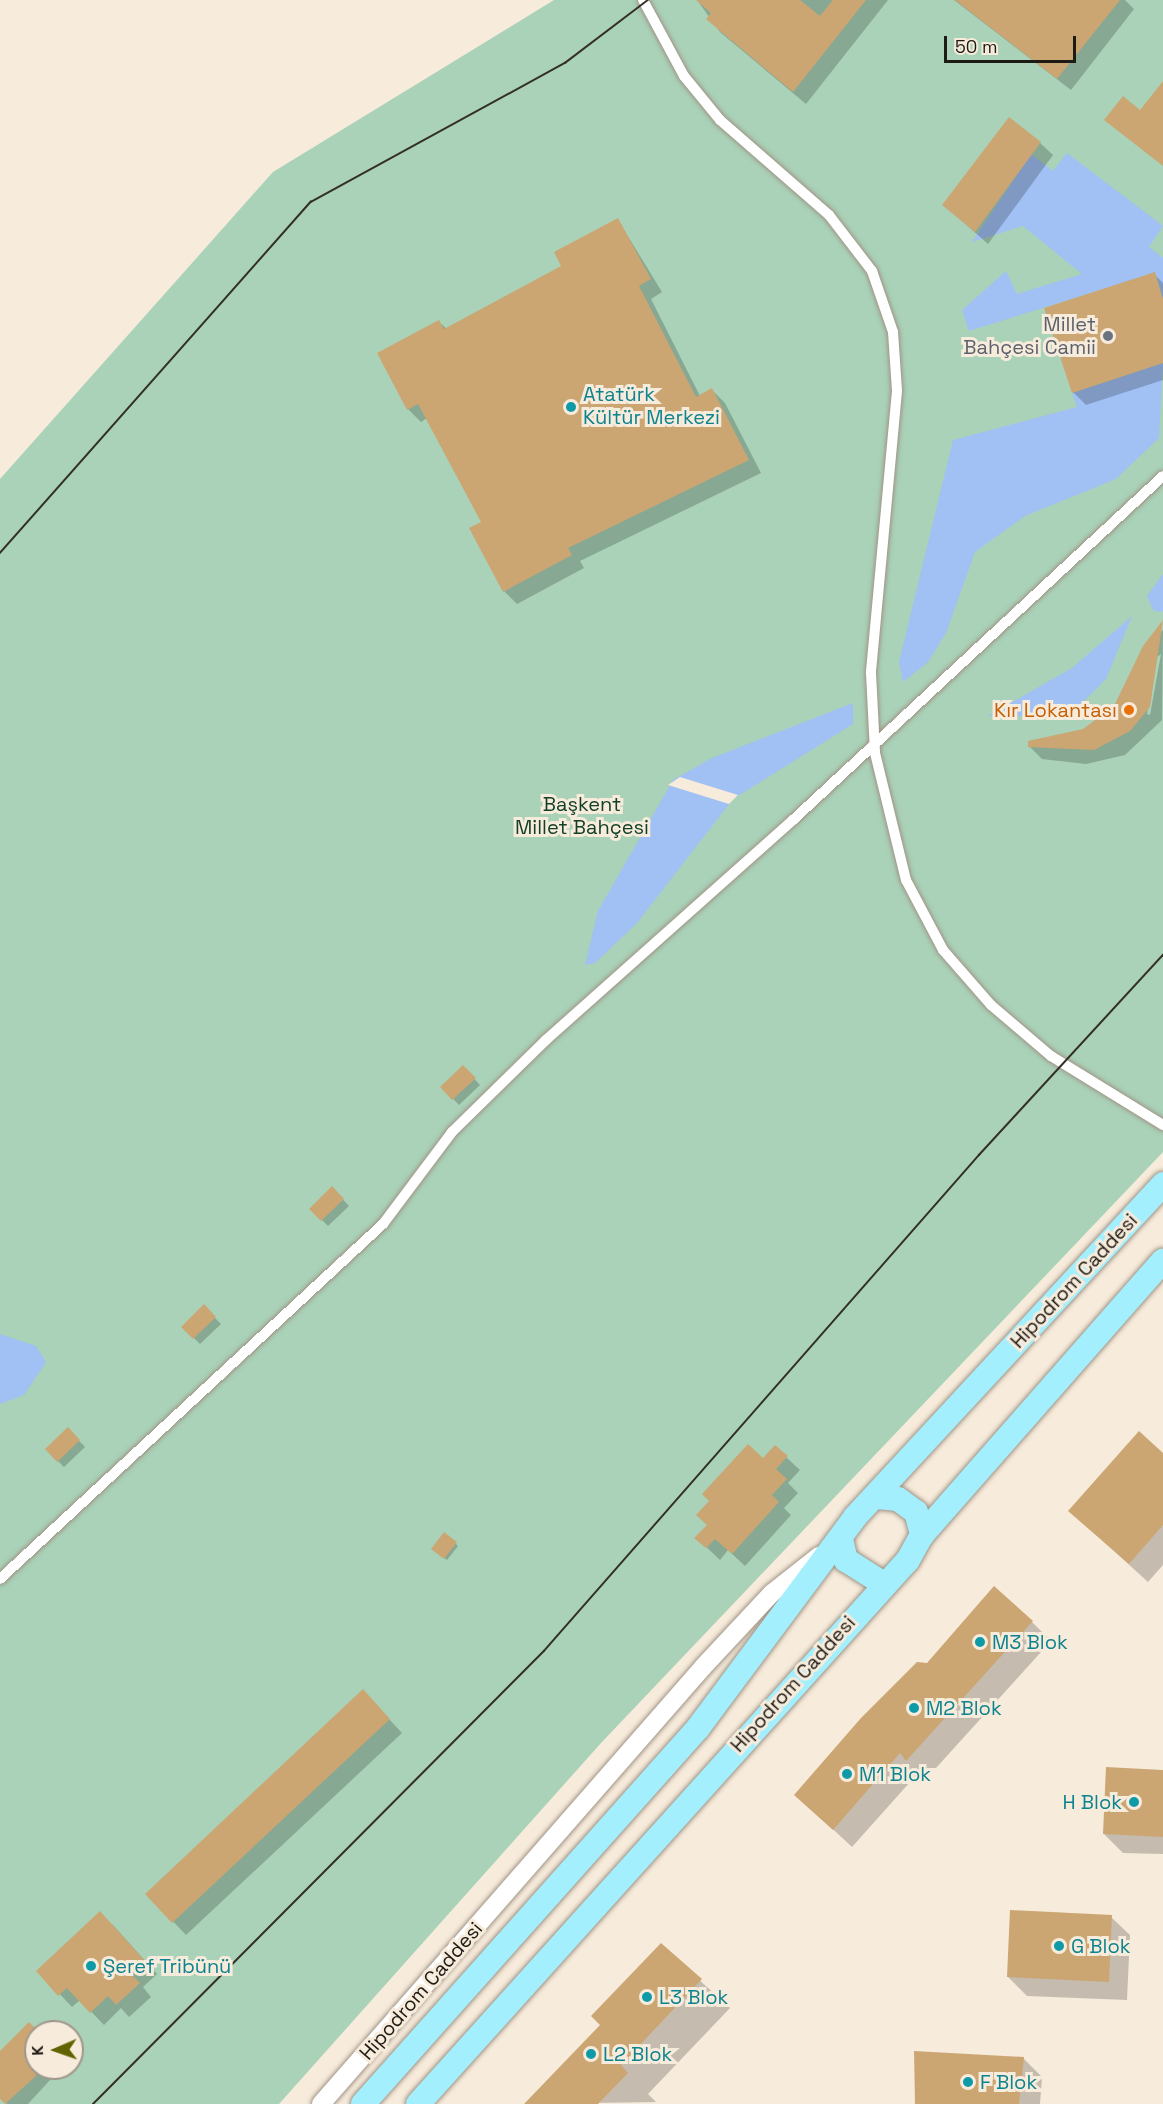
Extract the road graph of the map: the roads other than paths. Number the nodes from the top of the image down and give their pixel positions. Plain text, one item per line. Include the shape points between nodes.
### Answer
1 (643, 0) edge
2 (1163, 476) edge
3 (875, 739) junction
4 (1163, 1125) edge
5 (1163, 1184) edge
6 (1163, 1261) edge
7 (878, 1497) junction
8 (922, 1534) junction
9 (841, 1539) junction
10 (0, 1579) edge
11 (884, 1584) junction
12 (321, 2104) edge
13 (363, 2104) edge
14 (418, 2104) edge

1 - 3 street via 684,76 720,120 829,215 872,271 893,332 897,391 871,673
2 - 3 street
3 - 4 street via 886,809 906,880 943,950 991,1005 1051,1056
3 - 10 street via 793,820 546,1041 452,1132 383,1224
5 - 7 main road, Hipodrom Caddesi
6 - 8 main road, Hipodrom Caddesi
7 - 8 main road via 898,1499 916,1512
7 - 9 main road, Hipodrom Caddesi via 855,1517
8 - 11 main road, Hipodrom Caddesi via 908,1560
9 - 11 main road via 846,1560 862,1575
9 - 12 street, Hipodrom Caddesi via 772,1593
9 - 13 main road, Hipodrom Caddesi via 698,1728
11 - 14 main road, Hipodrom Caddesi

